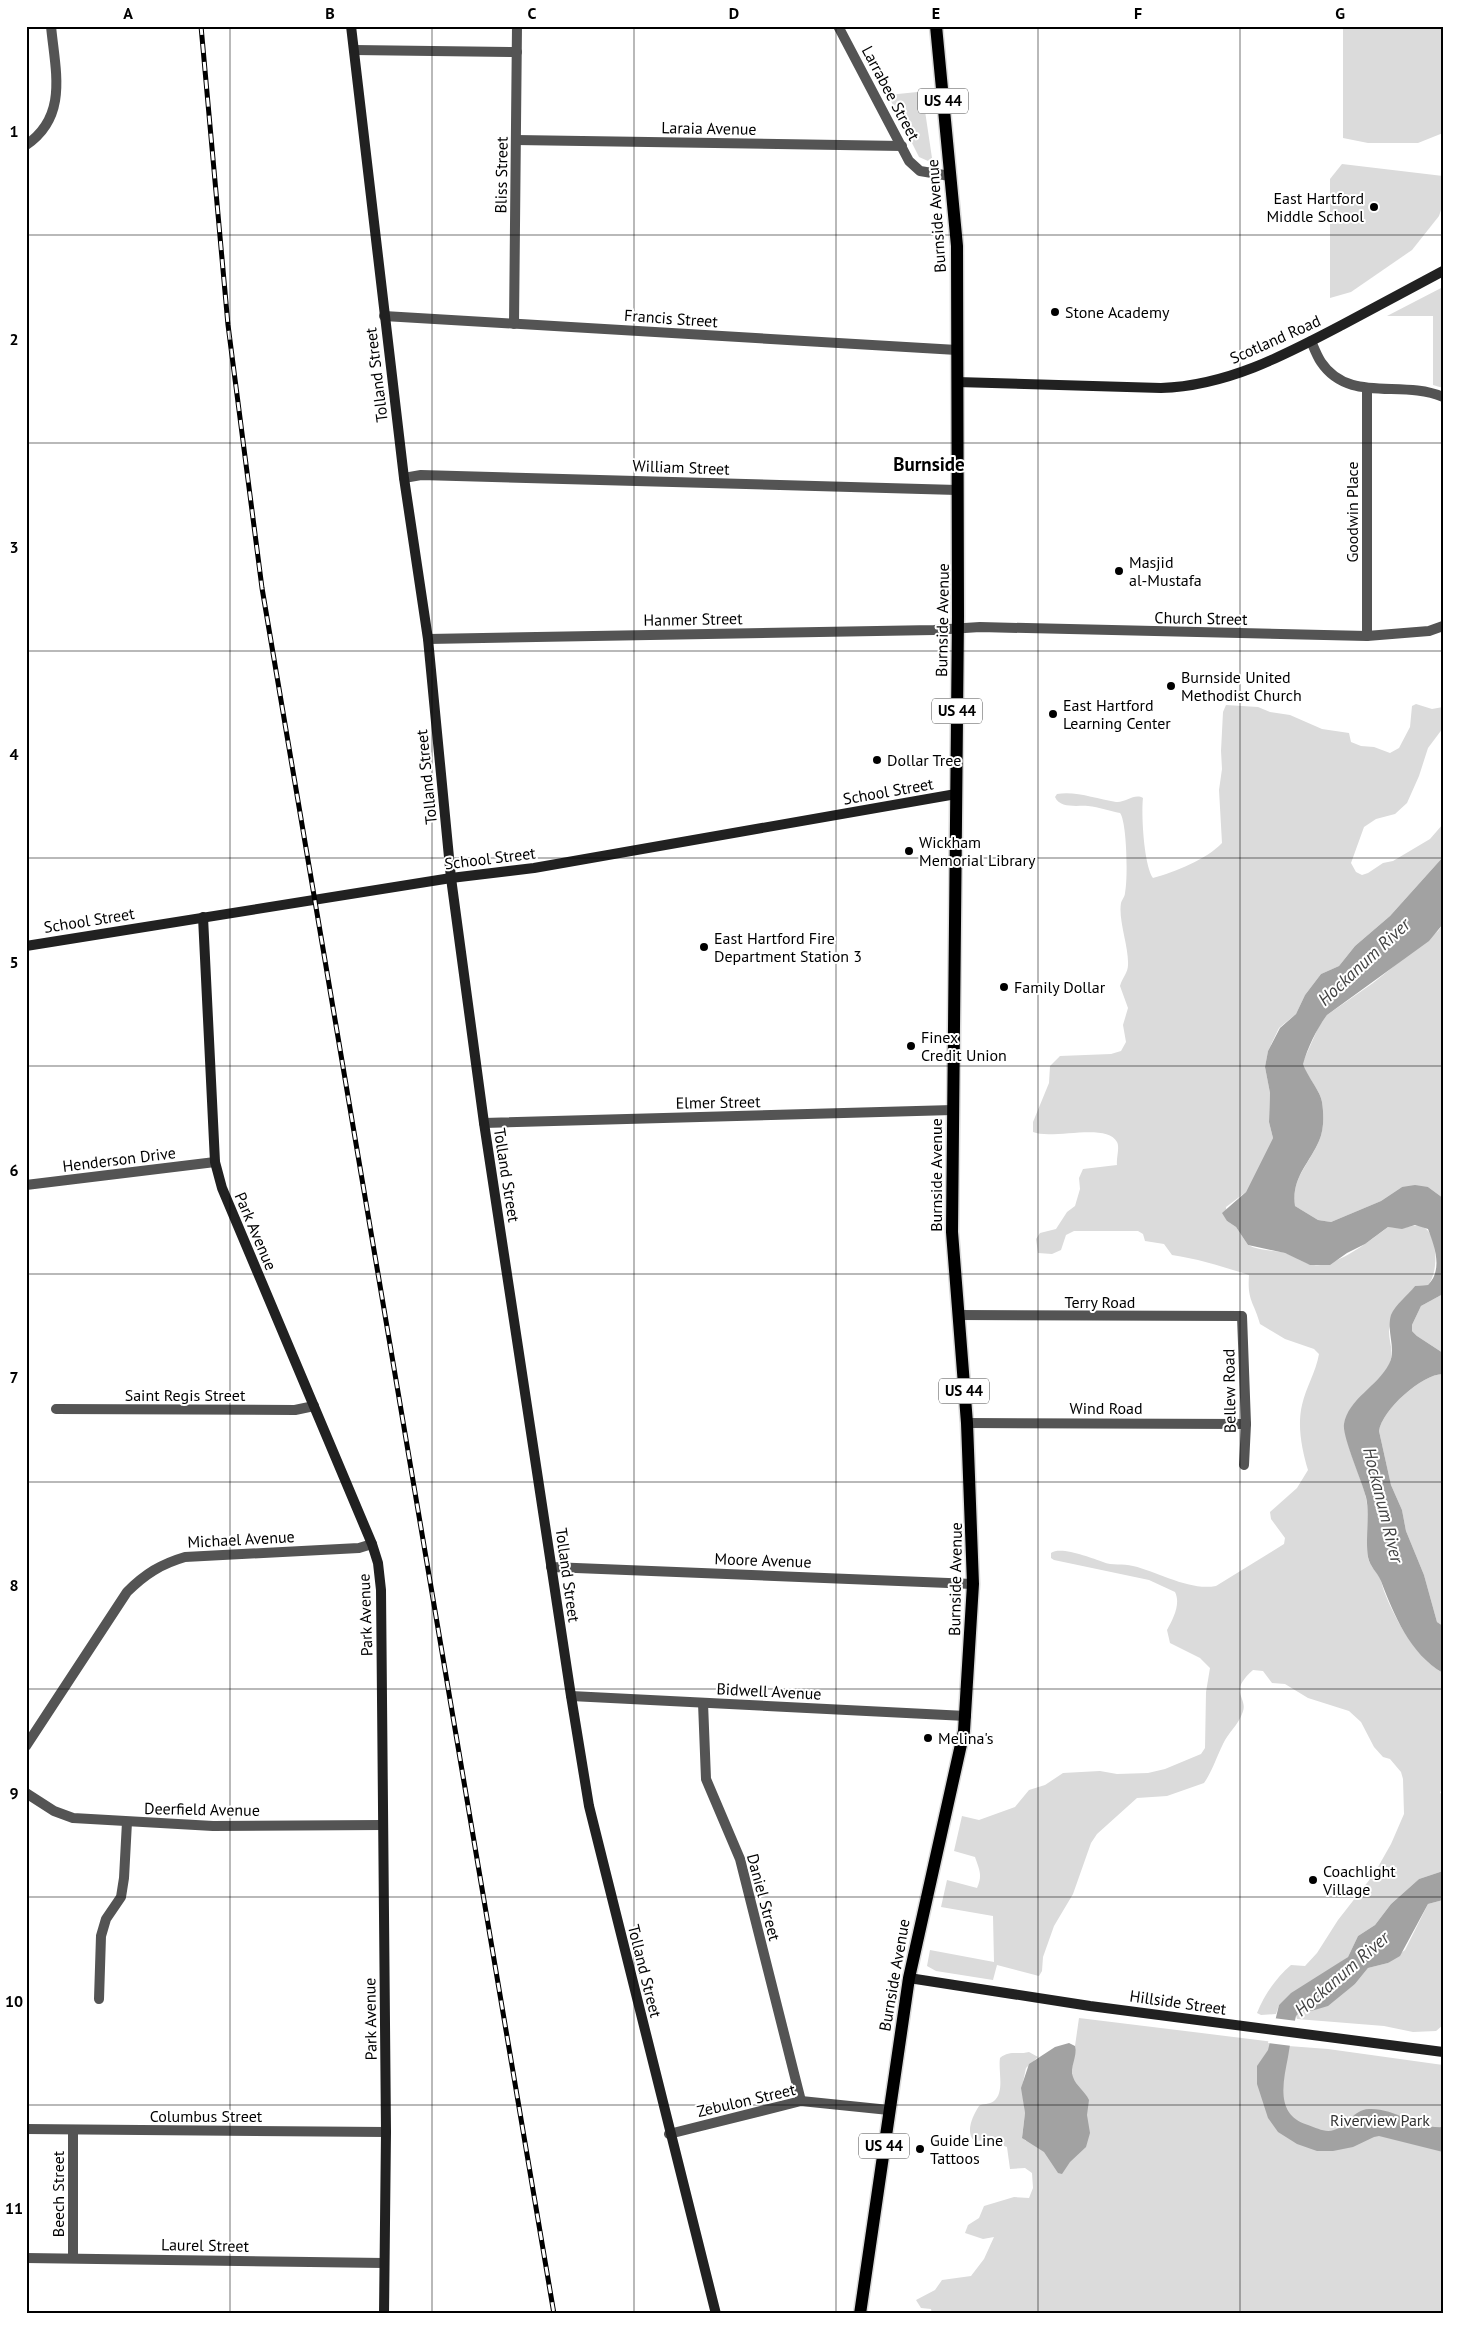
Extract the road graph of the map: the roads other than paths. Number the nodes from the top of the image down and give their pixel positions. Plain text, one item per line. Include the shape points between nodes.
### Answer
1 (51, 26) edge
2 (351, 26) edge
3 (517, 26) edge
4 (838, 26) edge
5 (936, 26) edge
6 (354, 50) junction
7 (517, 52) junction
8 (516, 140) junction
9 (26, 145) edge
10 (902, 146) junction
11 (950, 176) junction
12 (1443, 271) edge
13 (384, 316) junction
14 (514, 324) junction
15 (1311, 341) junction
16 (957, 350) junction
17 (957, 382) junction
18 (1367, 388) junction
19 (1443, 397) edge
20 (404, 478) junction
21 (958, 490) junction
22 (1443, 626) edge
23 (958, 628) junction
24 (1367, 636) junction
25 (428, 639) junction
26 (956, 794) junction
27 (451, 878) junction
28 (203, 917) junction
29 (26, 946) edge
30 (953, 1110) junction
31 (484, 1123) junction
32 (214, 1162) junction
33 (26, 1185) edge
34 (958, 1315) junction
35 (1242, 1316) joint
36 (314, 1406) junction
37 (56, 1409) dead end
38 (967, 1423) junction
39 (1246, 1424) junction
40 (1244, 1464) dead end
41 (372, 1544) junction
42 (551, 1566) junction
43 (973, 1584) junction
44 (570, 1696) junction
45 (704, 1703) junction
46 (966, 1716) junction
47 (26, 1746) edge
48 (26, 1793) edge
49 (127, 1822) junction
50 (383, 1825) junction
51 (909, 1978) junction
52 (99, 1999) dead end
53 (1443, 2052) edge
54 (800, 2101) junction
55 (889, 2110) junction
56 (26, 2129) edge
57 (73, 2130) junction
58 (386, 2132) junction
59 (669, 2134) junction
60 (26, 2258) edge
61 (73, 2258) junction
62 (384, 2263) junction
63 (384, 2314) edge
64 (716, 2314) edge
65 (860, 2314) edge

1 - 9 street via 57,93 55,109 47,126
2 - 6 main road, Tolland Street
3 - 7 street, Bliss Street
4 - 10 street, Larrabee Street
5 - 11 main road, Burnside Avenue / US 44
6 - 7 street
6 - 13 main road, Tolland Street
7 - 8 street, Bliss Street
8 - 10 street, Laraia Avenue
8 - 14 street, Bliss Street
10 - 11 street, Larrabee Street via 910,161 920,170
11 - 16 main road, Burnside Avenue / US 44 via 957,246
12 - 15 main road, Scotland Road
13 - 14 street, Francis Street
13 - 20 main road, Tolland Street
14 - 16 street, Francis Street
15 - 17 main road, Scotland Road via 1267,363 1225,378 1182,387
15 - 18 street via 1320,362 1335,378 1348,385
16 - 17 main road, Burnside Avenue / US 44
17 - 21 main road, Burnside Avenue / US 44
18 - 19 street via 1414,389
18 - 24 street, Goodwin Place
20 - 21 street, William Street via 421,475
20 - 25 main road, Tolland Street
21 - 23 main road, Burnside Avenue / US 44
22 - 24 street, Church Street via 1429,631
23 - 24 street, Church Street
23 - 25 street, Hanmer Street
23 - 26 main road, Burnside Avenue / US 44
25 - 27 main road, Tolland Street
26 - 27 main road, School Street via 534,868
26 - 30 main road, Burnside Avenue / US 44
27 - 28 main road, School Street
27 - 31 main road, Tolland Street
28 - 29 main road, School Street
28 - 32 main road, Park Avenue
30 - 31 street, Elmer Street
30 - 34 main road, Burnside Avenue / US 44 via 952,1232
31 - 42 main road, Tolland Street
32 - 33 street, Henderson Drive
32 - 36 main road, Park Avenue
34 - 35 street, Terry Road
34 - 38 main road, Burnside Avenue / US 44
35 - 39 street, Bellew Road
36 - 37 street, Saint Regis Street via 295,1410
36 - 41 main road, Park Avenue
38 - 39 street, Wind Road
38 - 43 main road, Burnside Avenue / US 44
39 - 40 street, Bellew Road
41 - 47 street, Michael Avenue via 359,1548 185,1557 165,1563 145,1575 127,1592
41 - 50 main road, Park Avenue via 381,1590
42 - 43 street, Moore Avenue
42 - 44 main road, Tolland Street
43 - 46 main road, Burnside Avenue / US 44
44 - 45 street, Bidwell Avenue
44 - 59 main road, Tolland Street via 589,1806
45 - 46 street, Bidwell Avenue
45 - 54 street, Daniel Street via 706,1779 740,1859
46 - 51 main road, Burnside Avenue / US 44
48 - 49 street, Deerfield Avenue via 54,1811 73,1818
49 - 50 street, Deerfield Avenue via 212,1826
49 - 52 street via 121,1897 106,1919 101,1936
50 - 58 main road, Park Avenue
51 - 53 main road, Hillside Street
51 - 55 main road, Burnside Avenue / US 44
54 - 55 street, Zebulon Street
54 - 59 street, Zebulon Street
55 - 65 main road, Burnside Avenue / US 44
56 - 57 street, Columbus Street
57 - 58 street, Columbus Street
57 - 61 street, Beech Street
58 - 62 main road, Park Avenue
59 - 64 main road, Tolland Street
60 - 61 street, Laurel Street
61 - 62 street, Laurel Street
62 - 63 main road, Park Avenue

